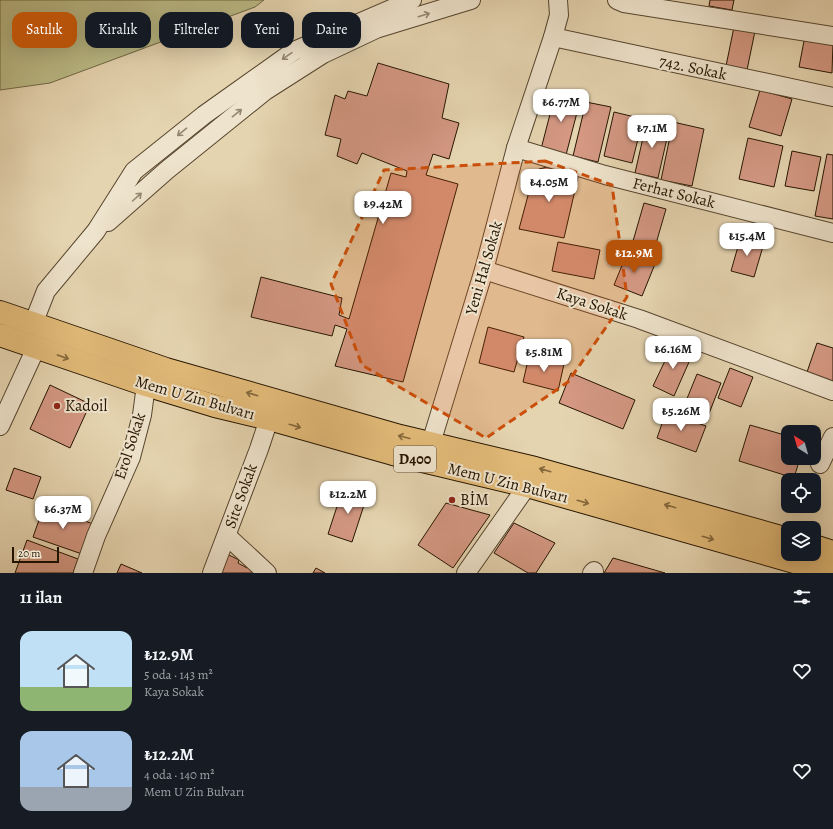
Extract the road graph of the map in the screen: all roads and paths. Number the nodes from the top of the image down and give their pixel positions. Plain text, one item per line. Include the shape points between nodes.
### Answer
1 (412, 0) edge
2 (471, 0) edge
3 (558, 0) edge
4 (617, 0) edge
5 (833, 36) edge
6 (553, 37) junction
7 (833, 97) edge
8 (516, 148) junction
9 (96, 230) junction
10 (833, 233) edge
11 (484, 270) junction
12 (0, 312) edge
13 (34, 324) junction
14 (0, 336) edge
15 (36, 348) junction
16 (146, 385) junction
17 (833, 391) edge
18 (268, 419) junction
19 (0, 426) edge
20 (833, 437) edge
21 (431, 443) junction
22 (821, 462) edge
23 (527, 486) junction
24 (227, 536) junction
25 (781, 537) edge
26 (821, 548) edge
27 (833, 552) edge
28 (83, 573) edge
29 (212, 573) edge
30 (267, 573) edge
31 (466, 573) edge
32 (832, 573) edge

1 -> 9 street via 294,51 204,115 134,172
9 -> 2 street via 109,222 167,170 265,91 323,54 376,29
3 - 6 street, Yeni Hal Sokak via 559,15
4 - 5 street
6 - 7 street, 742. Sokak
6 - 8 street, Yeni Hal Sokak
8 - 10 street, Ferhat Sokak via 604,176
8 - 11 street, Yeni Hal Sokak
9 - 13 street via 46,291
11 - 17 street, Kaya Sokak via 639,319
11 - 21 street, Yeni Hal Sokak
12 - 13 main road, Mem U Zin Bulvarı / D400
21 -> 13 main road, Mem U Zin Bulvarı / D400 via 166,369
14 - 15 main road, Mem U Zin Bulvarı / D400
15 -> 16 main road, Mem U Zin Bulvarı / D400
15 - 19 street
16 - 18 main road, Mem U Zin Bulvarı / D400
16 - 28 street, Erol Sokak via 131,457 96,536
18 -> 23 main road, Mem U Zin Bulvarı / D400 via 393,454
18 - 24 street, Site Sokak
20 - 22 street
25 -> 21 main road, Mem U Zin Bulvarı / D400 via 536,468
23 - 31 street
23 -> 32 main road, Mem U Zin Bulvarı / D400
24 - 29 street, Site Sokak
24 - 30 street
26 - 27 main road

